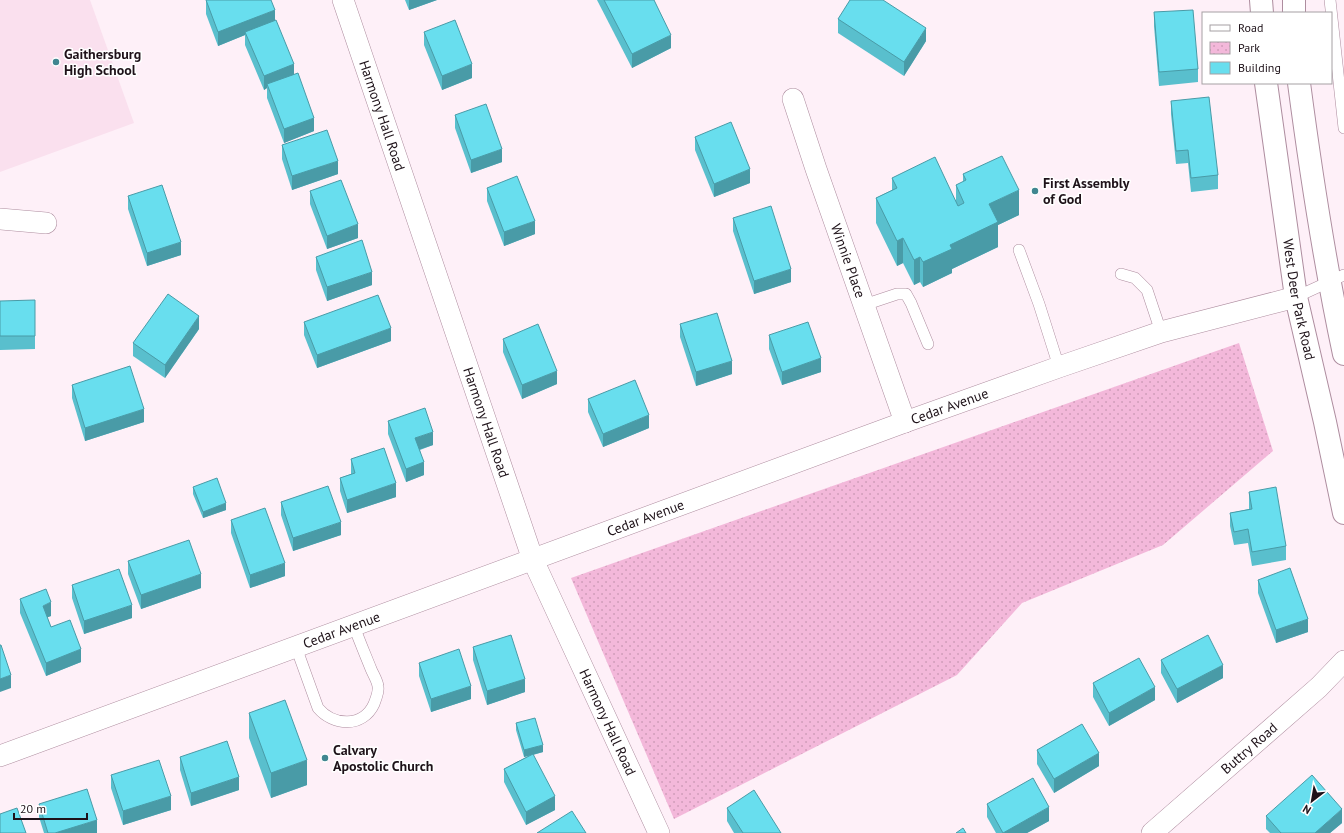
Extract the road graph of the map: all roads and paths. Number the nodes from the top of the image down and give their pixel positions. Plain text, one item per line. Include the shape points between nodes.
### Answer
1 (343, 0) edge
2 (1261, 0) edge
3 (1294, 0) edge
4 (1330, 0) edge
5 (1262, 12) edge
6 (1294, 12) edge
7 (1331, 12) edge
8 (1332, 18) edge
9 (1266, 84) edge
10 (1299, 84) edge
11 (793, 99) dead end
12 (1344, 128) edge
13 (0, 219) edge
14 (46, 223) dead end
15 (1019, 250) dead end
16 (1121, 274) dead end
17 (1336, 279) edge
18 (1296, 297) junction
19 (864, 305) junction
20 (1161, 332) junction
21 (928, 344) dead end
22 (1344, 354) edge
23 (1059, 367) junction
24 (905, 422) junction
25 (1344, 513) edge
26 (533, 560) junction
27 (354, 626) junction
28 (296, 647) junction
29 (1344, 661) edge
30 (0, 756) edge
31 (659, 833) edge
32 (1152, 833) edge

1 - 26 street, Harmony Hall Road
2 - 5 street
3 - 6 street
4 - 7 lane
8 - 12 lane
9 - 18 street, West Deer Park Road
10 - 17 street via 1307,148
11 - 19 street, Winnie Place
13 - 14 street
15 - 23 lane
16 - 20 lane via 1135,278 1147,290
17 - 18 lane
17 - 22 street
18 - 20 street, Cedar Avenue
18 - 25 street, West Deer Park Road
19 - 21 lane via 897,294 906,294
19 - 24 street, Winnie Place
20 - 23 street, Cedar Avenue
23 - 24 street, Cedar Avenue
24 - 26 street, Cedar Avenue
26 - 27 street, Cedar Avenue
26 - 31 street, Harmony Hall Road
27 - 28 street, Cedar Avenue
27 - 28 lane via 378,686 373,706 355,721 337,721 323,714 318,708
28 - 30 street, Cedar Avenue
29 - 32 street, Buttry Road via 1319,687

